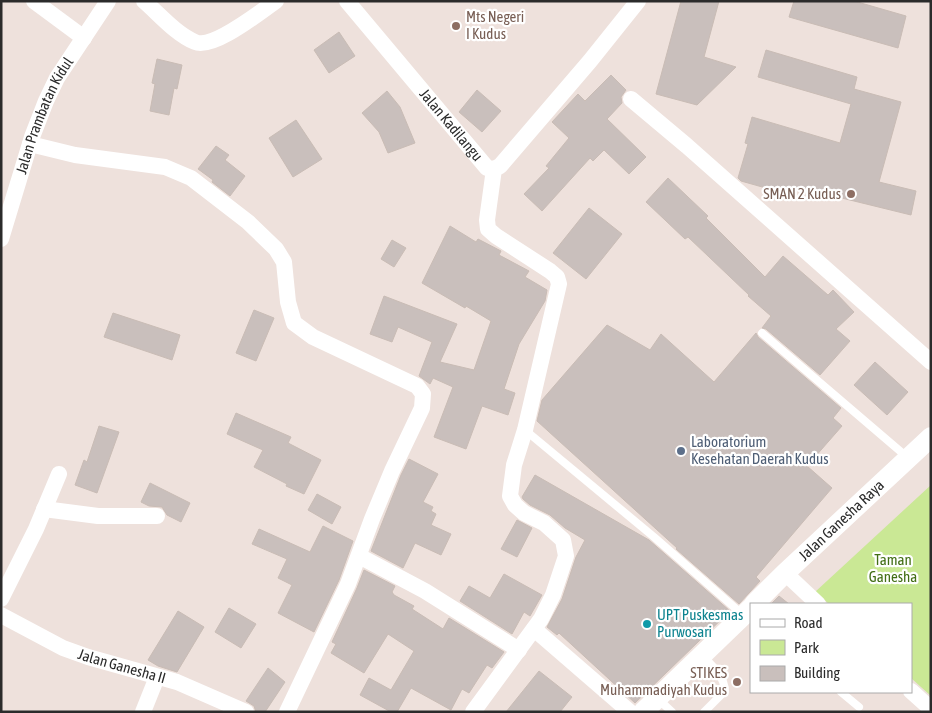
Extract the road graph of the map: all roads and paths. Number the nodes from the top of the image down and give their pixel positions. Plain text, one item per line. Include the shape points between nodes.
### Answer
1 (34, 1) edge
2 (108, 1) edge
3 (144, 1) edge
4 (276, 1) edge
5 (347, 1) edge
6 (638, 1) edge
7 (84, 38) junction
8 (632, 99) dead end
9 (30, 144) junction
10 (494, 169) junction
11 (1, 239) edge
12 (762, 332) dead end
13 (931, 362) edge
14 (525, 430) junction
15 (931, 437) edge
16 (909, 458) junction
17 (58, 474) dead end
18 (44, 509) junction
19 (157, 516) dead end
20 (359, 556) junction
21 (785, 573) junction
22 (1, 599) edge
23 (757, 603) edge
24 (817, 603) edge
25 (749, 611) edge
26 (1, 616) edge
27 (534, 629) junction
28 (519, 650) junction
29 (702, 655) junction
30 (157, 677) junction
31 (912, 692) edge
32 (842, 693) edge
33 (658, 698) junction
34 (859, 707) dead end
35 (931, 709) edge
36 (143, 712) edge
37 (246, 712) edge
38 (287, 712) edge
39 (473, 712) edge
40 (630, 712) edge
41 (643, 712) edge
42 (672, 712) edge
43 (704, 712) edge

1 - 7 street
2 - 7 street, Jalan Prambatan Kidul
3 - 4 street via 197,44 212,42
5 - 10 street, Jalan Kadilangu via 487,168
6 - 10 street, Jalan Kadilangu via 590,61
7 - 9 street, Jalan Prambatan Kidul via 46,101
8 - 13 street
9 - 11 street, Jalan Prambatan Kidul
9 - 20 street via 75,155 164,167 191,178 248,222 276,249 284,262 288,302 294,323 313,337 420,389 422,408 375,511
10 - 14 street via 488,229 558,277 559,284
12 - 16 lane
14 - 25 lane
14 - 27 street via 514,465 510,496 524,513 556,532 566,548 562,572 553,595
15 - 16 street, Jalan Ganesha Raya
16 - 21 street, Jalan Ganesha Raya
17 - 18 street
18 - 19 street via 98,516
18 - 22 street
20 - 28 street via 425,591
20 - 38 street
21 - 23 street, Jalan Ganesha Raya
21 - 24 street
25 - 29 street, Jalan Ganesha Raya
26 - 30 street, Jalan Ganesha II via 63,648
27 - 28 street
27 - 40 street
28 - 39 street
29 - 33 street, Jalan Ganesha Raya
29 - 43 lane via 723,679 725,687 725,691
30 - 36 street
30 - 37 street, Jalan Ganesha II via 177,682
31 - 35 street
32 - 34 lane
33 - 41 street, Jalan Ganesha Raya
33 - 42 lane

